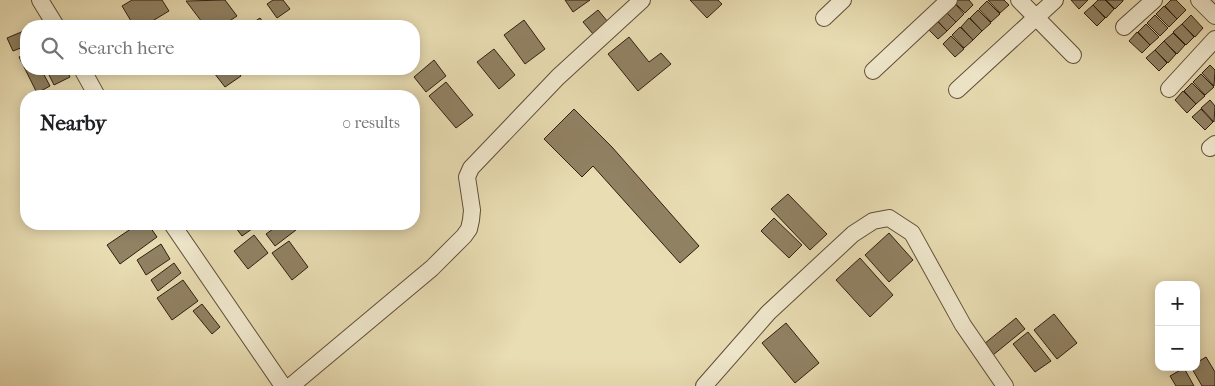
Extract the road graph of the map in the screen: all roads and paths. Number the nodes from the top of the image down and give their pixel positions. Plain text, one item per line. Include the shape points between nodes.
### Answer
1 (40, 0) edge
2 (642, 0) edge
3 (844, 0) edge
4 (950, 0) edge
5 (1019, 0) edge
6 (1055, 0) edge
7 (1154, 0) edge
8 (1199, 0) edge
9 (1215, 16) edge
10 (1036, 17) junction
11 (824, 18) dead end
12 (52, 20) edge
13 (1124, 28) dead end
14 (1215, 40) edge
15 (1073, 55) dead end
16 (873, 71) dead end
17 (85, 75) edge
18 (1168, 89) dead end
19 (94, 90) edge
20 (957, 90) dead end
21 (176, 230) edge
22 (283, 386) edge
23 (291, 386) edge
24 (704, 386) edge
25 (1005, 386) edge

1 - 12 street
2 - 23 street via 558,77 471,168 468,177 471,220 464,236 432,268
3 - 11 street
4 - 16 street
5 - 10 street
6 - 10 street
7 - 13 street
8 - 9 street
10 - 15 street
10 - 20 street
14 - 18 street
17 - 19 street
21 - 22 street
24 - 25 street via 768,313 853,234 873,221 889,218 912,233 963,325

